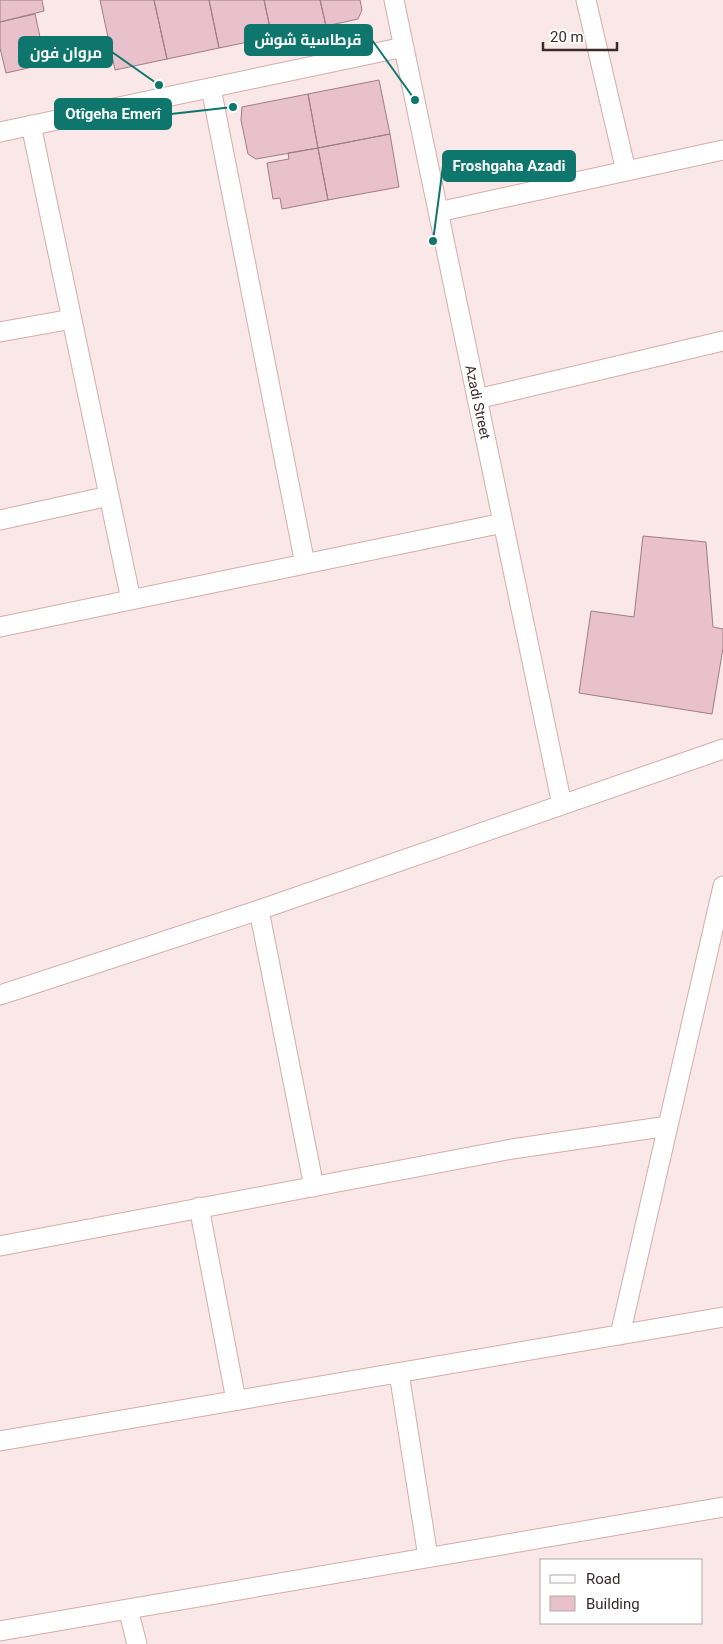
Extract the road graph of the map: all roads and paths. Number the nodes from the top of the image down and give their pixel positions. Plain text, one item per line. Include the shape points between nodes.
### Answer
1 (394, 0) edge
2 (586, 0) edge
3 (404, 48) junction
4 (211, 88) junction
5 (31, 125) junction
6 (0, 132) edge
7 (723, 150) edge
8 (626, 171) junction
9 (438, 212) junction
10 (72, 319) junction
11 (0, 332) edge
12 (723, 341) edge
13 (477, 399) junction
14 (110, 496) junction
15 (0, 520) edge
16 (503, 523) junction
17 (305, 564) junction
18 (131, 600) junction
19 (0, 627) edge
20 (723, 749) edge
21 (562, 805) junction
22 (723, 886) edge
23 (259, 910) junction
24 (0, 995) edge
25 (668, 1126) junction
26 (314, 1187) junction
27 (199, 1207) junction
28 (0, 1246) edge
29 (723, 1317) edge
30 (620, 1335) junction
31 (399, 1373) junction
32 (236, 1400) junction
33 (0, 1441) edge
34 (723, 1507) edge
35 (428, 1557) junction
36 (128, 1609) junction
37 (0, 1630) edge
38 (137, 1644) edge

1 - 3 street, Azadi Street
2 - 8 street
3 - 4 street
3 - 9 street, Azadi Street
4 - 5 street
4 - 17 street
5 - 6 street
5 - 10 street
7 - 8 street
8 - 9 street
9 - 13 street, Azadi Street
10 - 11 street
10 - 14 street
12 - 13 street
13 - 16 street, Azadi Street
14 - 15 street
14 - 18 street
16 - 17 street
16 - 21 street, Azadi Street
17 - 18 street
18 - 19 street
20 - 21 street
21 - 23 street
22 - 25 street
23 - 24 street
23 - 26 street
25 - 26 street via 512,1149
25 - 30 street
26 - 27 street
27 - 28 street
27 - 32 street
29 - 30 street
30 - 31 street
31 - 32 street
31 - 35 street
32 - 33 street
34 - 35 street
35 - 36 street
36 - 37 street
36 - 38 street

